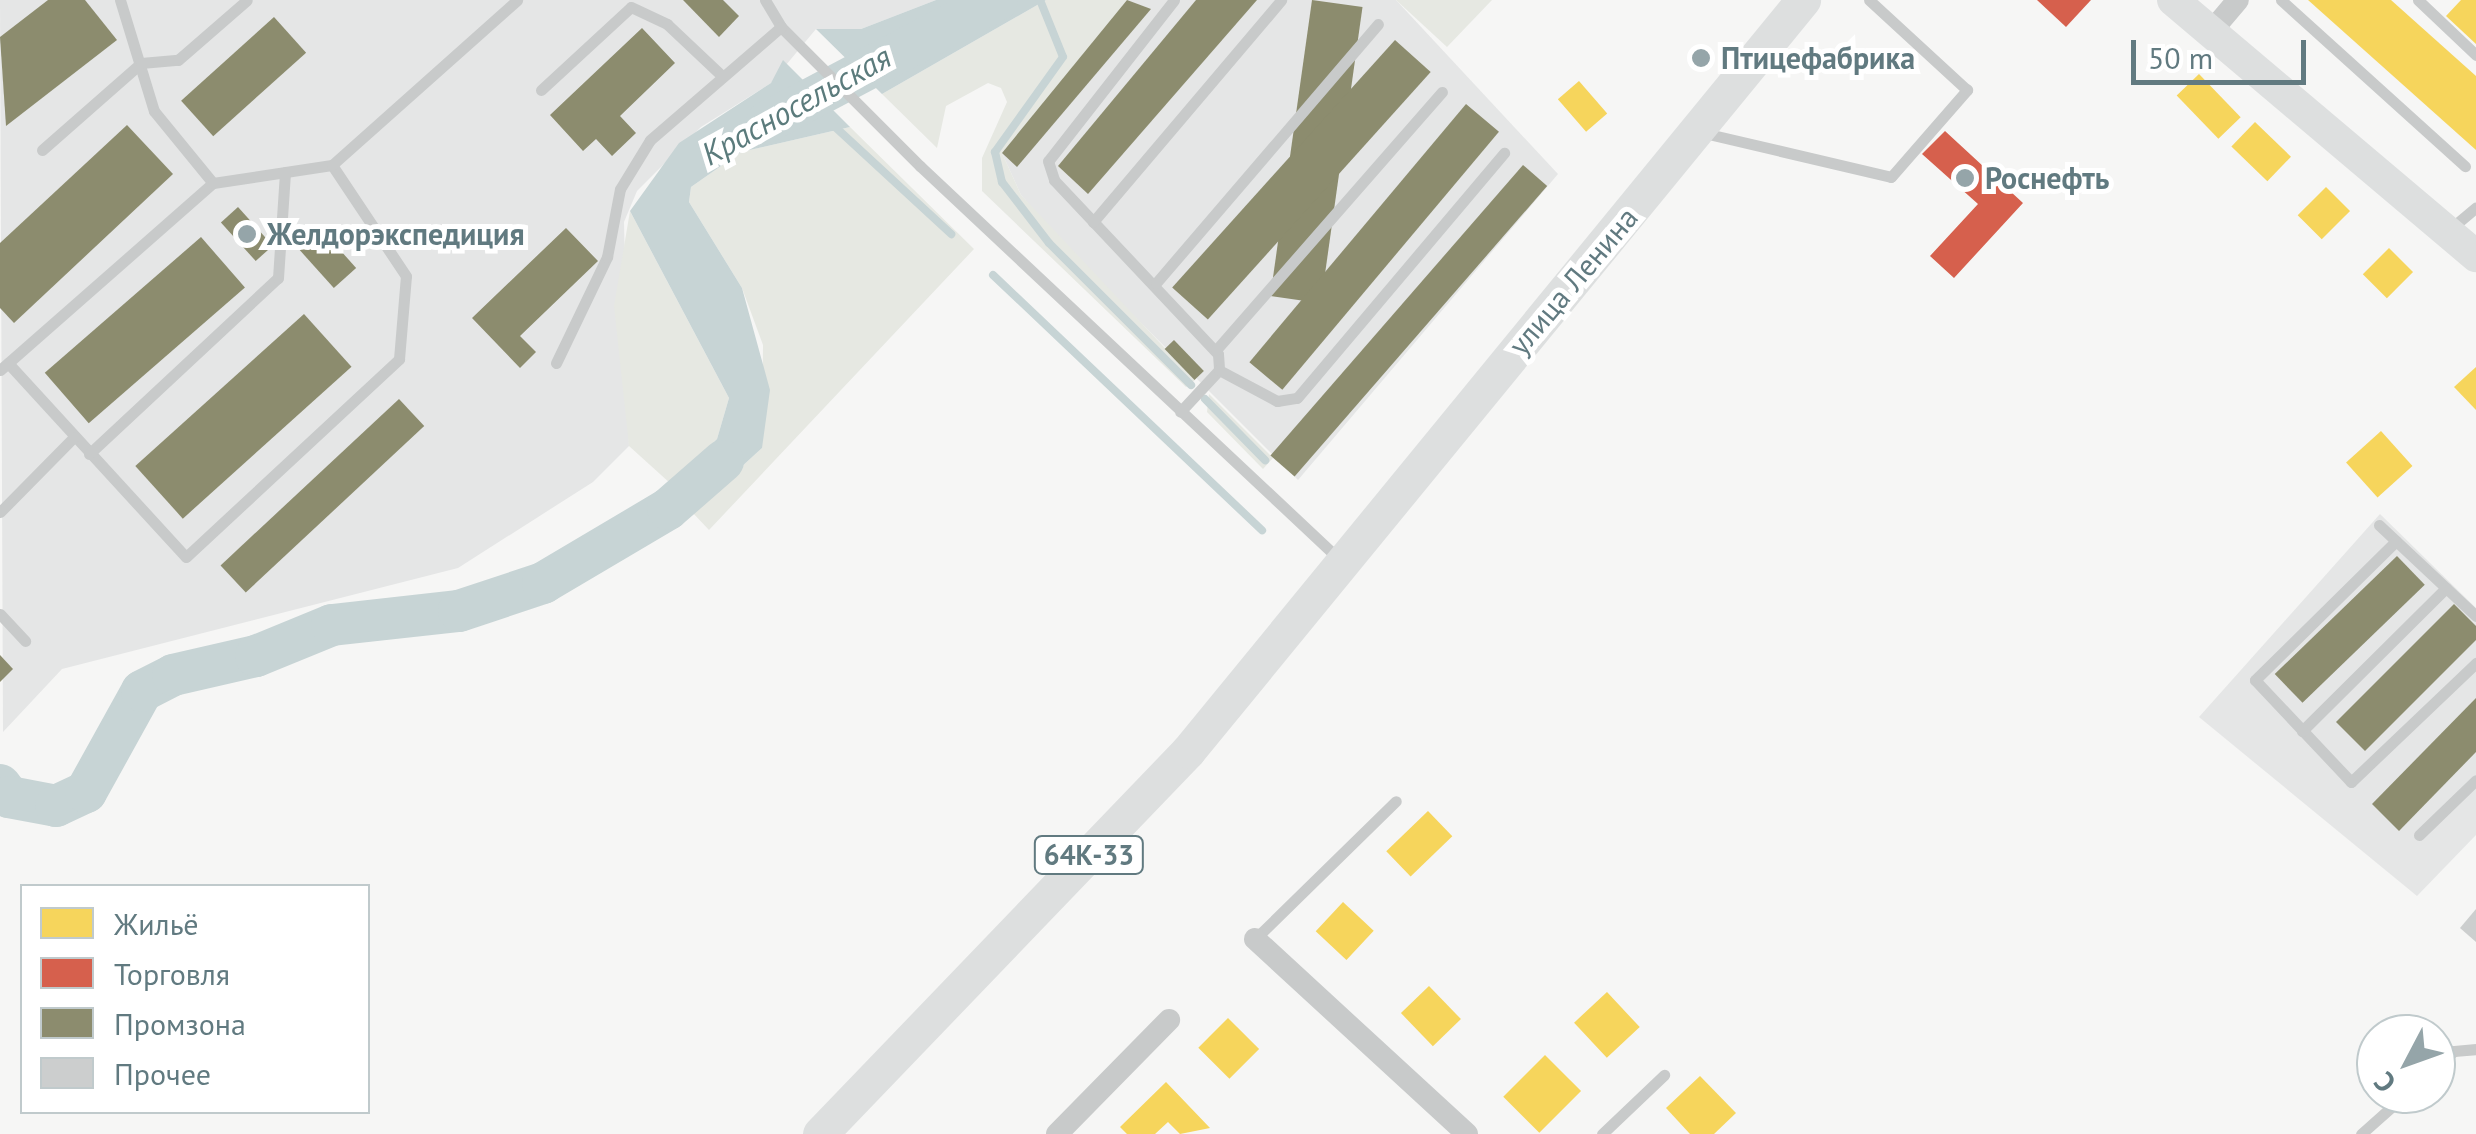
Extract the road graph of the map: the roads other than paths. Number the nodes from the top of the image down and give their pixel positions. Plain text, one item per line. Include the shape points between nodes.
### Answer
1 (120, 0) edge
2 (247, 0) edge
3 (516, 0) edge
4 (765, 0) edge
5 (1174, 0) edge
6 (1282, 0) edge
7 (1804, 0) edge
8 (1869, 0) edge
9 (2174, 0) edge
10 (2238, 0) edge
11 (2281, 0) edge
12 (2418, 0) edge
13 (2438, 0) edge
14 (2428, 11) junction
15 (1378, 24) dead end
16 (781, 27) junction
17 (2210, 33) junction
18 (2476, 55) edge
19 (141, 63) junction
20 (721, 75) junction
21 (541, 90) dead end
22 (1442, 92) dead end
23 (1700, 132) junction
24 (42, 150) dead end
25 (1504, 153) dead end
26 (332, 164) junction
27 (2465, 166) dead end
28 (284, 172) junction
29 (213, 183) junction
30 (2476, 208) edge
31 (1093, 222) junction
32 (2448, 230) junction
33 (2476, 256) edge
34 (1156, 283) junction
35 (1216, 350) junction
36 (556, 363) dead end
37 (4, 366) edge
38 (1219, 370) junction
39 (1180, 412) junction
40 (74, 437) junction
41 (89, 454) junction
42 (0, 512) edge
43 (2379, 526) dead end
44 (2396, 541) junction
45 (1342, 562) junction
46 (2446, 588) junction
47 (0, 614) edge
48 (2476, 616) edge
49 (25, 641) dead end
50 (2476, 662) edge
51 (2302, 731) junction
52 (2476, 780) edge
53 (1396, 801) dead end
54 (2419, 835) dead end
55 (1256, 938) joint
56 (1169, 1020) dead end
57 (1664, 1075) dead end
58 (2384, 1114) edge
59 (820, 1134) edge
60 (1058, 1134) edge
61 (1466, 1134) edge
62 (1602, 1134) edge
63 (2361, 1134) edge

1 - 19 lane
2 - 19 lane via 178,60
3 - 26 lane
4 - 16 lane
5 - 31 lane via 1050,153 1054,180
6 - 31 lane
7 - 23 main road, улица Ленина
8 - 23 lane via 1967,90 1891,177
9 - 17 street
10 - 17 street
11 - 27 lane
12 - 14 lane
13 - 14 lane
14 - 18 lane
15 - 34 lane
16 - 20 lane
16 - 39 lane
17 - 32 street
19 - 24 lane
19 - 29 lane via 154,111
20 - 21 lane via 667,24 631,7
20 - 36 lane via 650,140 620,189 607,257
22 - 35 lane
23 - 45 main road, улица Ленина
25 - 38 lane via 1298,398 1276,401
26 - 28 lane
26 - 41 lane via 406,276 399,358 186,557
28 - 29 lane
28 - 41 lane via 278,278
29 - 37 lane
30 - 32 lane
31 - 34 lane
32 - 33 street
34 - 35 lane
35 - 38 lane
37 - 40 lane
38 - 39 lane
39 - 45 lane
40 - 41 lane
40 - 42 lane
43 - 44 lane
44 - 46 lane
44 - 51 lane via 2254,680
45 - 59 main road, 64К-33 via 1188,751
46 - 48 lane
46 - 51 lane
47 - 49 lane
50 - 51 lane via 2351,782
52 - 54 lane
53 - 55 lane
55 - 61 street
56 - 60 street
57 - 62 lane
58 - 63 lane

